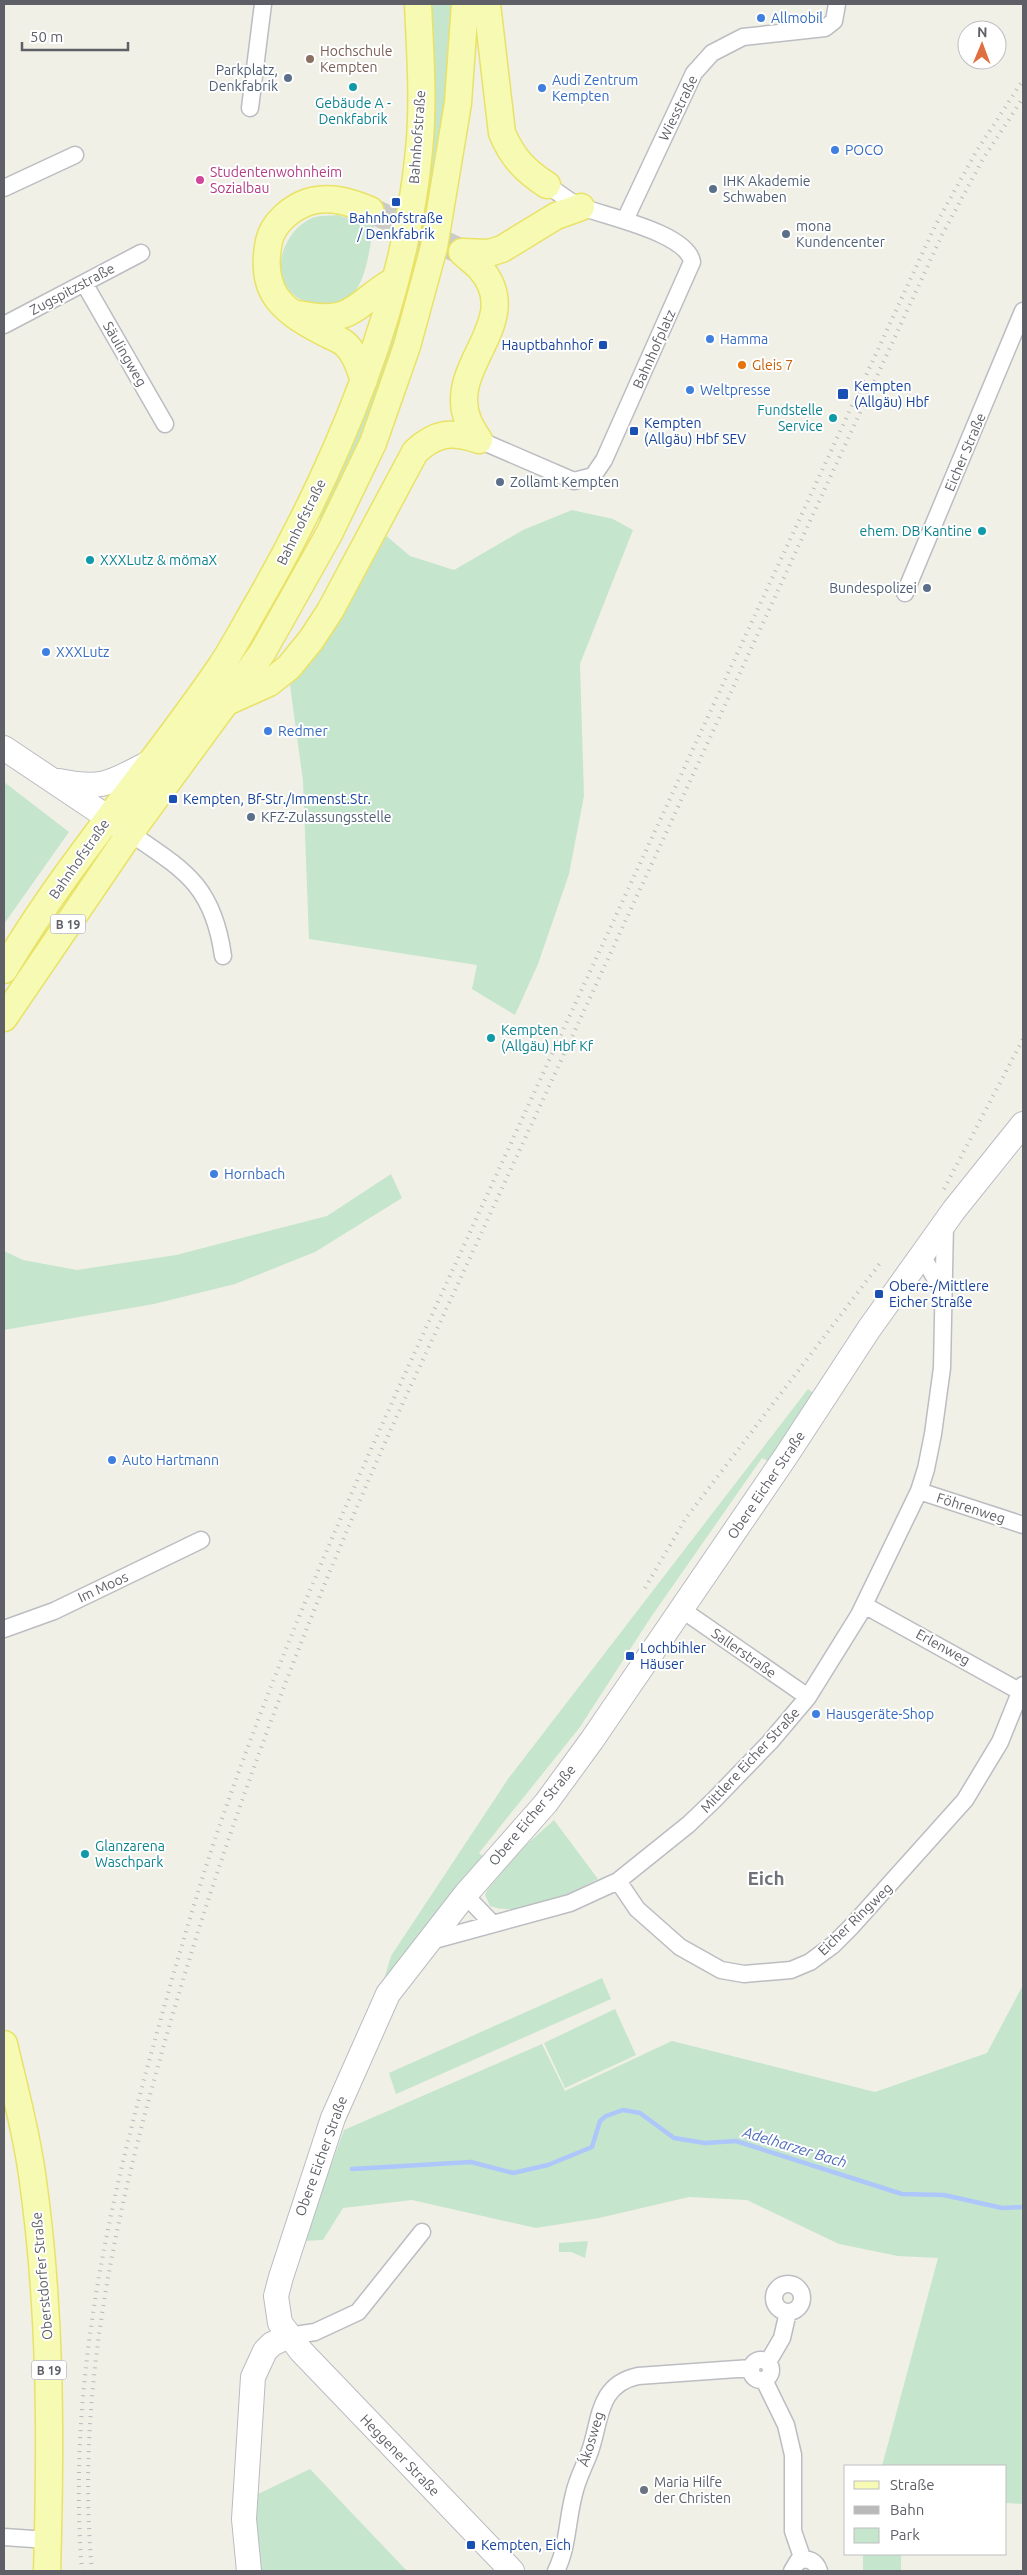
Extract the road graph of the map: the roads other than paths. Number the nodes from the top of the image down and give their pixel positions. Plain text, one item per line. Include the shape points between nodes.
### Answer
1 (262, 4) edge
2 (418, 4) edge
3 (465, 4) edge
4 (487, 4) edge
5 (837, 4) edge
6 (250, 108) dead end
7 (75, 155) dead end
8 (546, 185) joint
9 (4, 188) edge
10 (581, 207) junction
11 (370, 210) tunnel mouth
12 (625, 220) junction
13 (141, 253) dead end
14 (395, 280) junction
15 (84, 284) junction
16 (1023, 311) edge
17 (289, 312) junction
18 (4, 325) edge
19 (364, 380) junction
20 (166, 424) dead end
21 (479, 440) junction
22 (905, 593) dead end
23 (228, 701) junction
24 (4, 748) edge
25 (149, 763) junction
26 (51, 780) junction
27 (108, 817) junction
28 (130, 833) junction
29 (224, 956) dead end
30 (4, 970) edge
31 (4, 1018) edge
32 (1023, 1124) edge
33 (945, 1222) junction
34 (923, 1257) junction
35 (943, 1292) junction
36 (918, 1491) junction
37 (1023, 1525) edge
38 (201, 1540) dead end
39 (864, 1605) junction
40 (681, 1609) junction
41 (4, 1628) edge
42 (1022, 1688) edge
43 (808, 1697) junction
44 (618, 1881) junction
45 (465, 1895) junction
46 (493, 1924) junction
47 (427, 1942) junction
48 (4, 2044) edge
49 (422, 2232) dead end
50 (788, 2312) dead end
51 (289, 2336) junction
52 (768, 2362) junction
53 (751, 2368) junction
54 (764, 2380) junction
55 (4, 2537) edge
56 (48, 2540) junction
57 (797, 2565) edge
58 (47, 2571) edge
59 (249, 2571) edge
60 (512, 2571) edge
61 (556, 2571) edge
62 (819, 2571) edge

1 - 6 street
2 - 14 main road, Bahnhofstraße via 422,111 419,153
3 - 23 main road, Bahnhofstraße via 458,102 434,247 407,346 373,443 329,534 262,653
4 - 8 main road via 502,133 508,149 520,165
5 - 12 street, Wiesstraße via 834,21 825,28 743,36 712,53 694,73
7 - 9 street
8 - 10 street, Bahnhofplatz
10 - 12 street, Bahnhofplatz
10 - 21 main road via 556,216 502,250 462,252 479,267 490,285 495,302 490,330 465,387 465,412
11 - 17 main road via 352,202 332,199 296,206 283,218 270,235 265,259 268,283 276,299
12 - 21 street, Bahnhofplatz via 685,247 692,262 604,460 593,476 574,481
13 - 15 street, Zugspitzstraße
14 - 17 main road via 378,290 354,312 341,316 314,318
14 - 19 main road, Bahnhofstraße
15 - 18 street, Zugspitzstraße
15 - 20 street, Säulingweg
16 - 22 street, Eicher Straße
17 - 19 main road via 345,344 356,357
19 - 25 main road, Bahnhofstraße via 319,487 272,578 228,655
21 - 23 main road via 450,434 424,443 415,452 330,611 311,640 289,667 269,683
23 - 28 main road, Bahnhofstraße
24 - 26 street
25 - 26 street via 109,783 95,786
25 - 27 main road, Bahnhofstraße
26 - 27 street
27 - 28 street
27 - 30 main road, Bahnhofstraße / B 19
28 - 29 street, Bahnhofstraße via 170,859 203,891 218,922
28 - 31 main road, Bahnhofstraße / B 19
32 - 33 street, Obere Eicher Straße
33 - 34 street, Obere Eicher Straße
33 - 35 street, Mittlere Eicher Straße
34 - 35 street, Mittlere Eicher Straße
34 - 40 street, Obere Eicher Straße via 869,1329
35 - 36 street, Mittlere Eicher Straße via 942,1368 934,1434
36 - 37 street, Föhrenweg
36 - 39 street, Mittlere Eicher Straße
38 - 41 street, Im Moos via 54,1611
39 - 42 street, Erlenweg
39 - 43 street, Mittlere Eicher Straße
40 - 43 street, Sallerstraße
40 - 45 street, Obere Eicher Straße via 546,1803
42 - 44 street, Eicher Ringweg via 1000,1742 965,1800 852,1926 810,1962 777,1972 744,1974 721,1970 680,1947 637,1909
43 - 44 street, Mittlere Eicher Straße via 714,1800
44 - 46 street, Mittlere Eicher Straße via 570,1904
45 - 46 street
45 - 47 street, Obere Eicher Straße
46 - 47 street, Mittlere Eicher Straße
47 - 51 street, Obere Eicher Straße via 388,1994 352,2072 316,2165 276,2296 280,2323
48 - 56 main road, Oberstdorfer Straße / B 19 via 32,2172 44,2282 49,2367
49 - 51 street via 358,2312 315,2332
50 - 52 street via 782,2338
51 - 59 street via 265,2351 253,2377 244,2519
51 - 60 street, Heggener Straße
52 - 53 street, Ákosweg via 757,2360
52 - 54 street via 771,2373
53 - 54 street via 754,2378
53 - 61 street, Ákosweg via 638,2376 627,2379 609,2394 598,2414 591,2450 577,2483
54 - 57 street via 786,2425 793,2455 793,2531
55 - 56 street
56 - 58 main road, Oberstdorfer Straße / B 19
57 - 62 street via 815,2563

